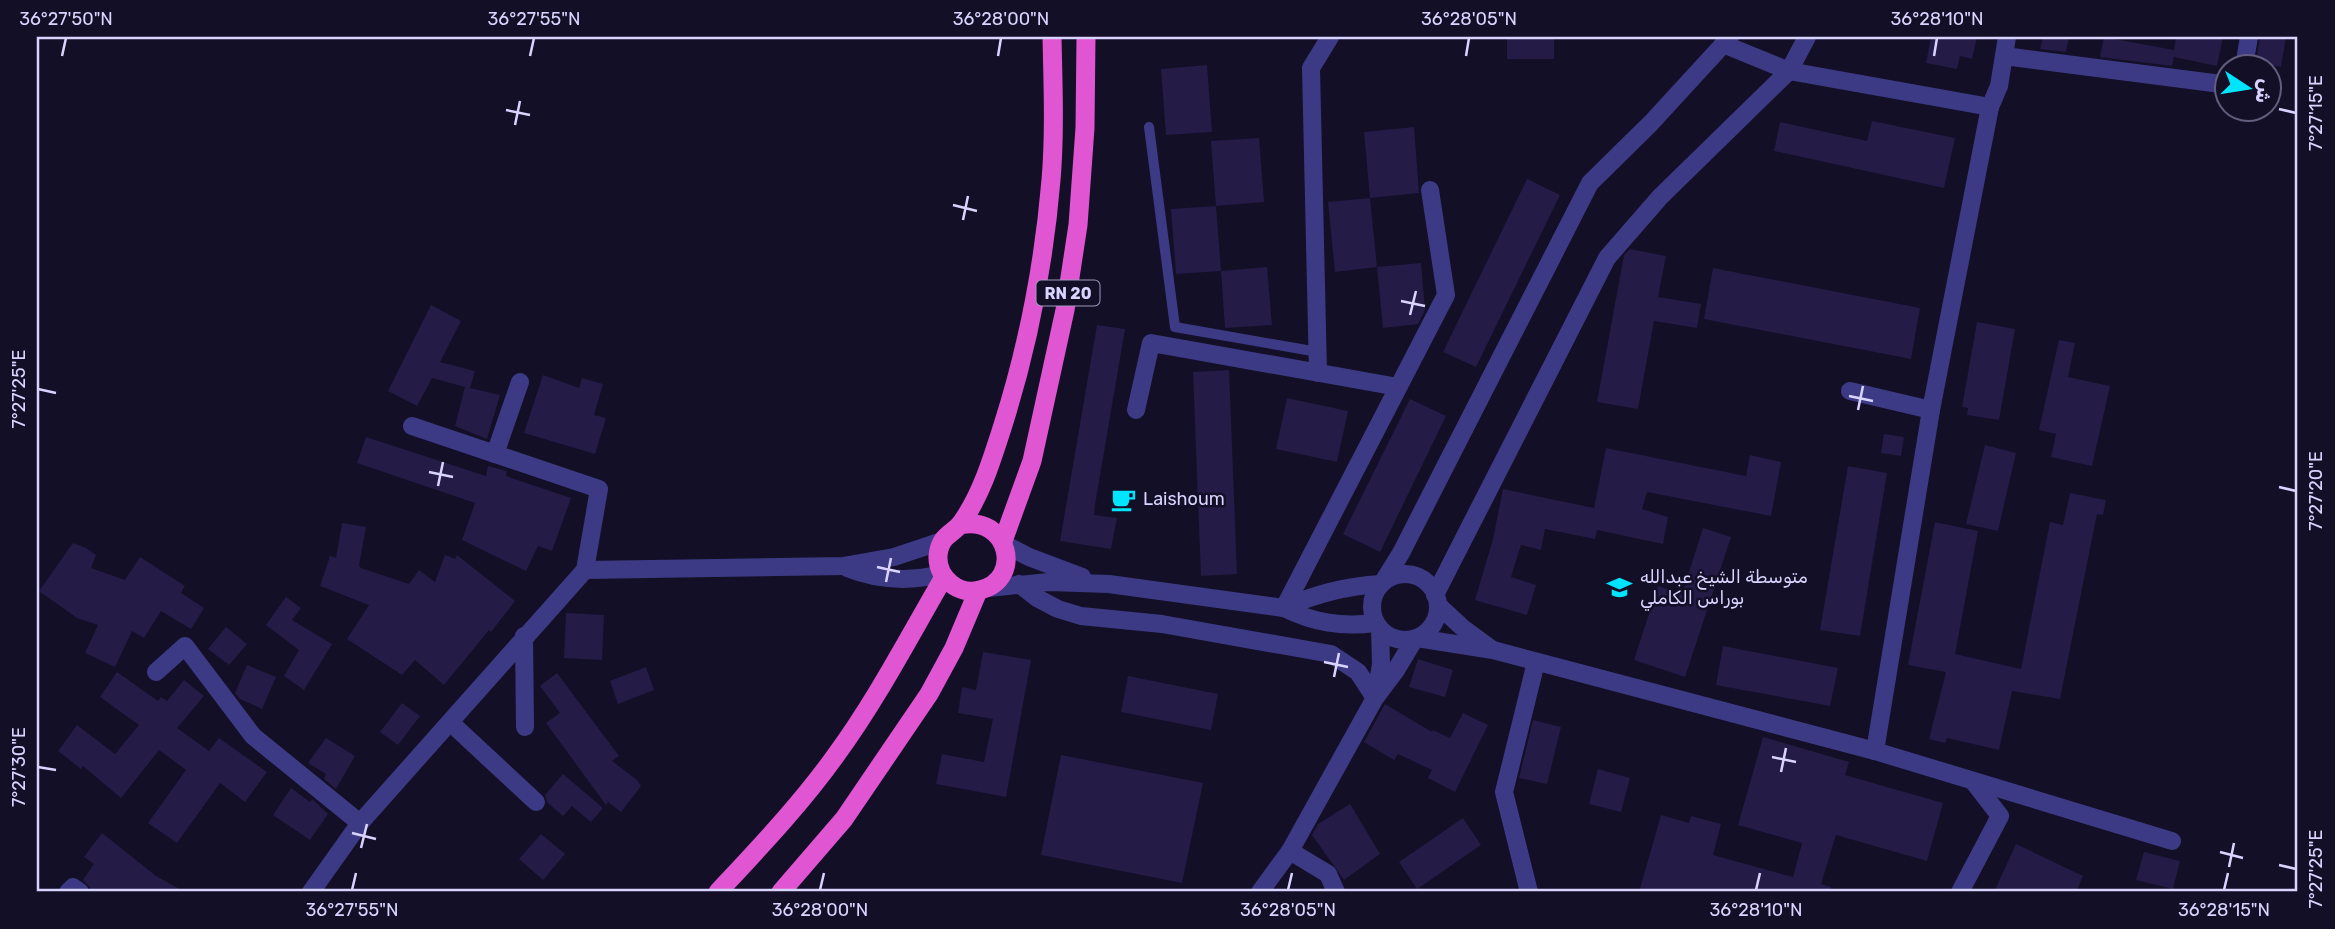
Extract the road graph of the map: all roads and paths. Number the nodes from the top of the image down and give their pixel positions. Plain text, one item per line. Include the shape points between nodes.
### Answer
1 (1052, 37) edge
2 (1086, 37) edge
3 (1330, 37) edge
4 (1807, 37) edge
5 (2007, 37) edge
6 (1726, 40) edge
7 (2004, 55) junction
8 (1789, 71) junction
9 (2212, 83) edge
10 (1990, 107) junction
11 (1149, 127) dead end
12 (1430, 190) dead end
13 (1318, 352) junction
14 (1318, 373) junction
15 (520, 382) dead end
16 (1398, 387) junction
17 (1850, 391) dead end
18 (1136, 410) dead end
19 (1931, 410) junction
20 (412, 426) dead end
21 (495, 454) junction
22 (960, 525) junction
23 (942, 541) junction
24 (1003, 543) junction
25 (844, 566) junction
26 (585, 570) junction
27 (943, 575) junction
28 (1019, 583) junction
29 (1382, 583) junction
30 (1109, 584) junction
31 (983, 589) junction
32 (1437, 600) junction
33 (1284, 608) junction
34 (1378, 626) junction
35 (524, 636) junction
36 (1416, 639) junction
37 (1493, 650) junction
38 (1536, 662) junction
39 (156, 672) dead end
40 (1375, 698) junction
41 (451, 723) junction
42 (525, 727) dead end
43 (1875, 751) junction
44 (1973, 781) junction
45 (536, 802) dead end
46 (360, 823) junction
47 (2172, 841) dead end
48 (1290, 851) junction
49 (68, 892) edge
50 (80, 892) edge
51 (311, 892) edge
52 (718, 892) edge
53 (781, 892) edge
54 (1260, 892) edge
55 (1336, 892) edge
56 (1529, 892) edge
57 (1960, 892) edge

1 - 22 highway, RN 20 via 1051,180 1031,320 984,481
2 - 24 highway, RN 20 via 1078,225 1065,310 1032,461
3 - 13 street via 1311,68
4 - 8 street
5 - 7 street
6 - 8 street
6 - 29 street via 1590,183
7 - 9 street
7 - 10 street
8 - 10 street
8 - 32 street via 1660,197 1607,258
10 - 19 street
11 - 13 lane via 1175,327
12 - 16 street via 1446,295
13 - 14 street
14 - 16 street
14 - 18 street via 1151,343
15 - 21 street
16 - 33 street
17 - 19 street
19 - 43 street
20 - 21 street
21 - 26 street via 599,489
22 - 23 highway
22 - 24 highway via 980,524 997,533
23 - 25 street via 894,558
23 - 27 highway via 939,563
24 - 30 street via 1055,568
24 - 31 highway via 1006,564 997,582
25 - 26 street
25 - 27 street via 892,580
26 - 35 street
27 - 31 highway via 965,591
27 - 52 highway via 837,755 775,832
28 - 30 street
28 - 31 street
28 - 40 street via 1037,598 1081,616 1162,624 1331,654 1358,672
29 - 32 street via 1402,574 1412,575 1430,586
29 - 33 street via 1341,589
29 - 34 street via 1372,603
30 - 33 street
31 - 53 highway via 921,705 844,819
32 - 36 street via 1433,625
32 - 37 street via 1464,629
33 - 34 street via 1328,624
34 - 36 street via 1392,638
34 - 40 street via 1381,664
35 - 41 street
35 - 42 street
36 - 37 street
36 - 40 street
37 - 38 street
38 - 43 street
38 - 56 street via 1504,792
39 - 46 street via 185,646 253,736
40 - 48 street
41 - 45 street
41 - 46 street
43 - 44 street
44 - 47 street
44 - 57 street via 2000,816
46 - 51 street
48 - 54 street
48 - 55 street via 1328,874
49 - 50 street via 73,887

